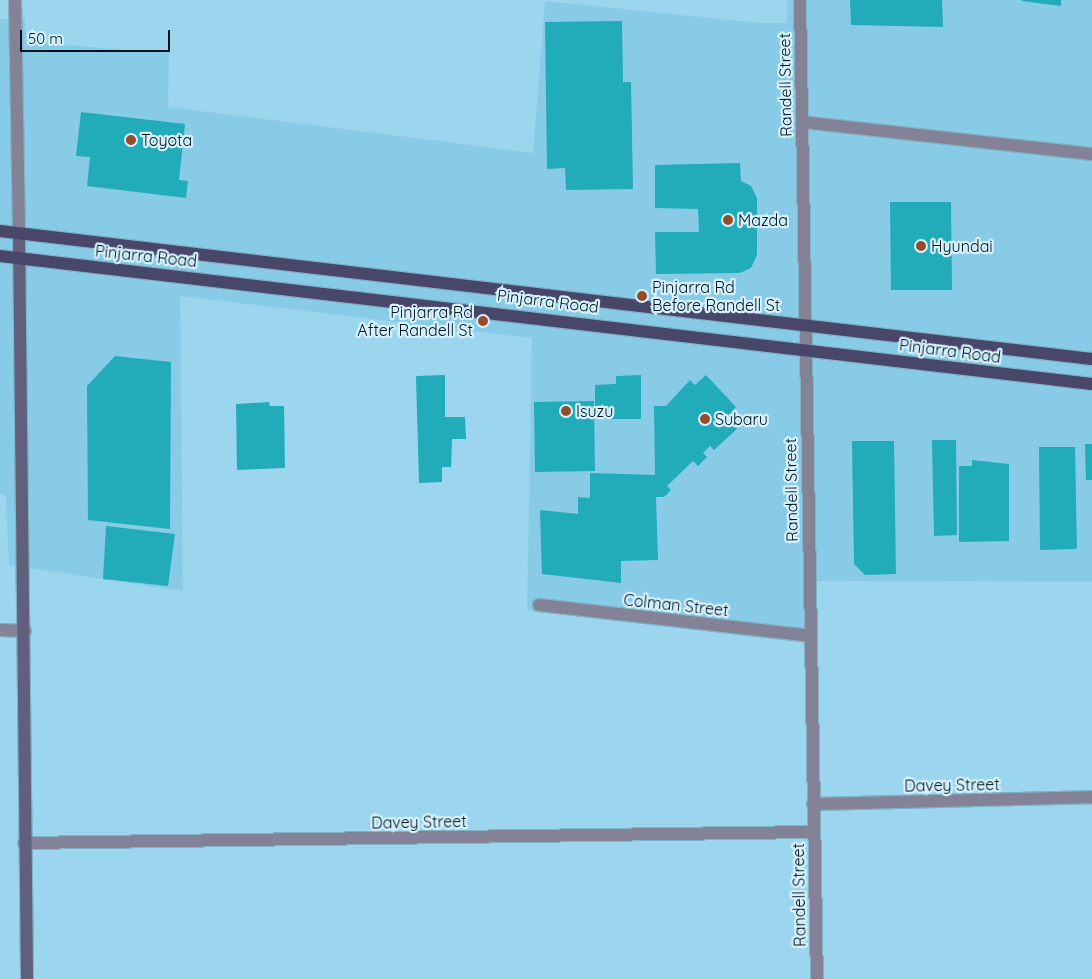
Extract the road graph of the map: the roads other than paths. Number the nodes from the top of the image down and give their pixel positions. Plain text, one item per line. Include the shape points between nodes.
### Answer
1 (15, 0) edge
2 (800, 0) edge
3 (802, 122) junction
4 (1092, 154) edge
5 (0, 231) edge
6 (19, 234) junction
7 (0, 256) edge
8 (20, 258) junction
9 (804, 325) junction
10 (805, 350) junction
11 (1092, 359) edge
12 (1092, 384) edge
13 (539, 606) dead end
14 (0, 630) edge
15 (25, 631) junction
16 (810, 636) junction
17 (1092, 797) edge
18 (813, 804) junction
19 (814, 832) junction
20 (24, 843) junction
21 (27, 979) edge
22 (817, 979) edge

1 - 6 street
2 - 3 street, Randell Street
3 - 4 street
3 - 9 street, Randell Street
5 - 6 main road, Pinjarra Road
6 - 8 main road
6 - 9 main road, Pinjarra Road
7 - 8 main road, Pinjarra Road
8 - 10 main road, Pinjarra Road
8 - 15 main road
9 - 10 street, Randell Street
9 - 11 main road, Pinjarra Road
10 - 12 main road, Pinjarra Road
10 - 16 street, Randell Street
13 - 16 street, Colman Street
14 - 15 street
15 - 20 main road
16 - 18 street, Randell Street
17 - 18 street, Davey Street
18 - 19 street, Randell Street
19 - 20 street, Davey Street
19 - 22 street, Randell Street
20 - 21 main road

